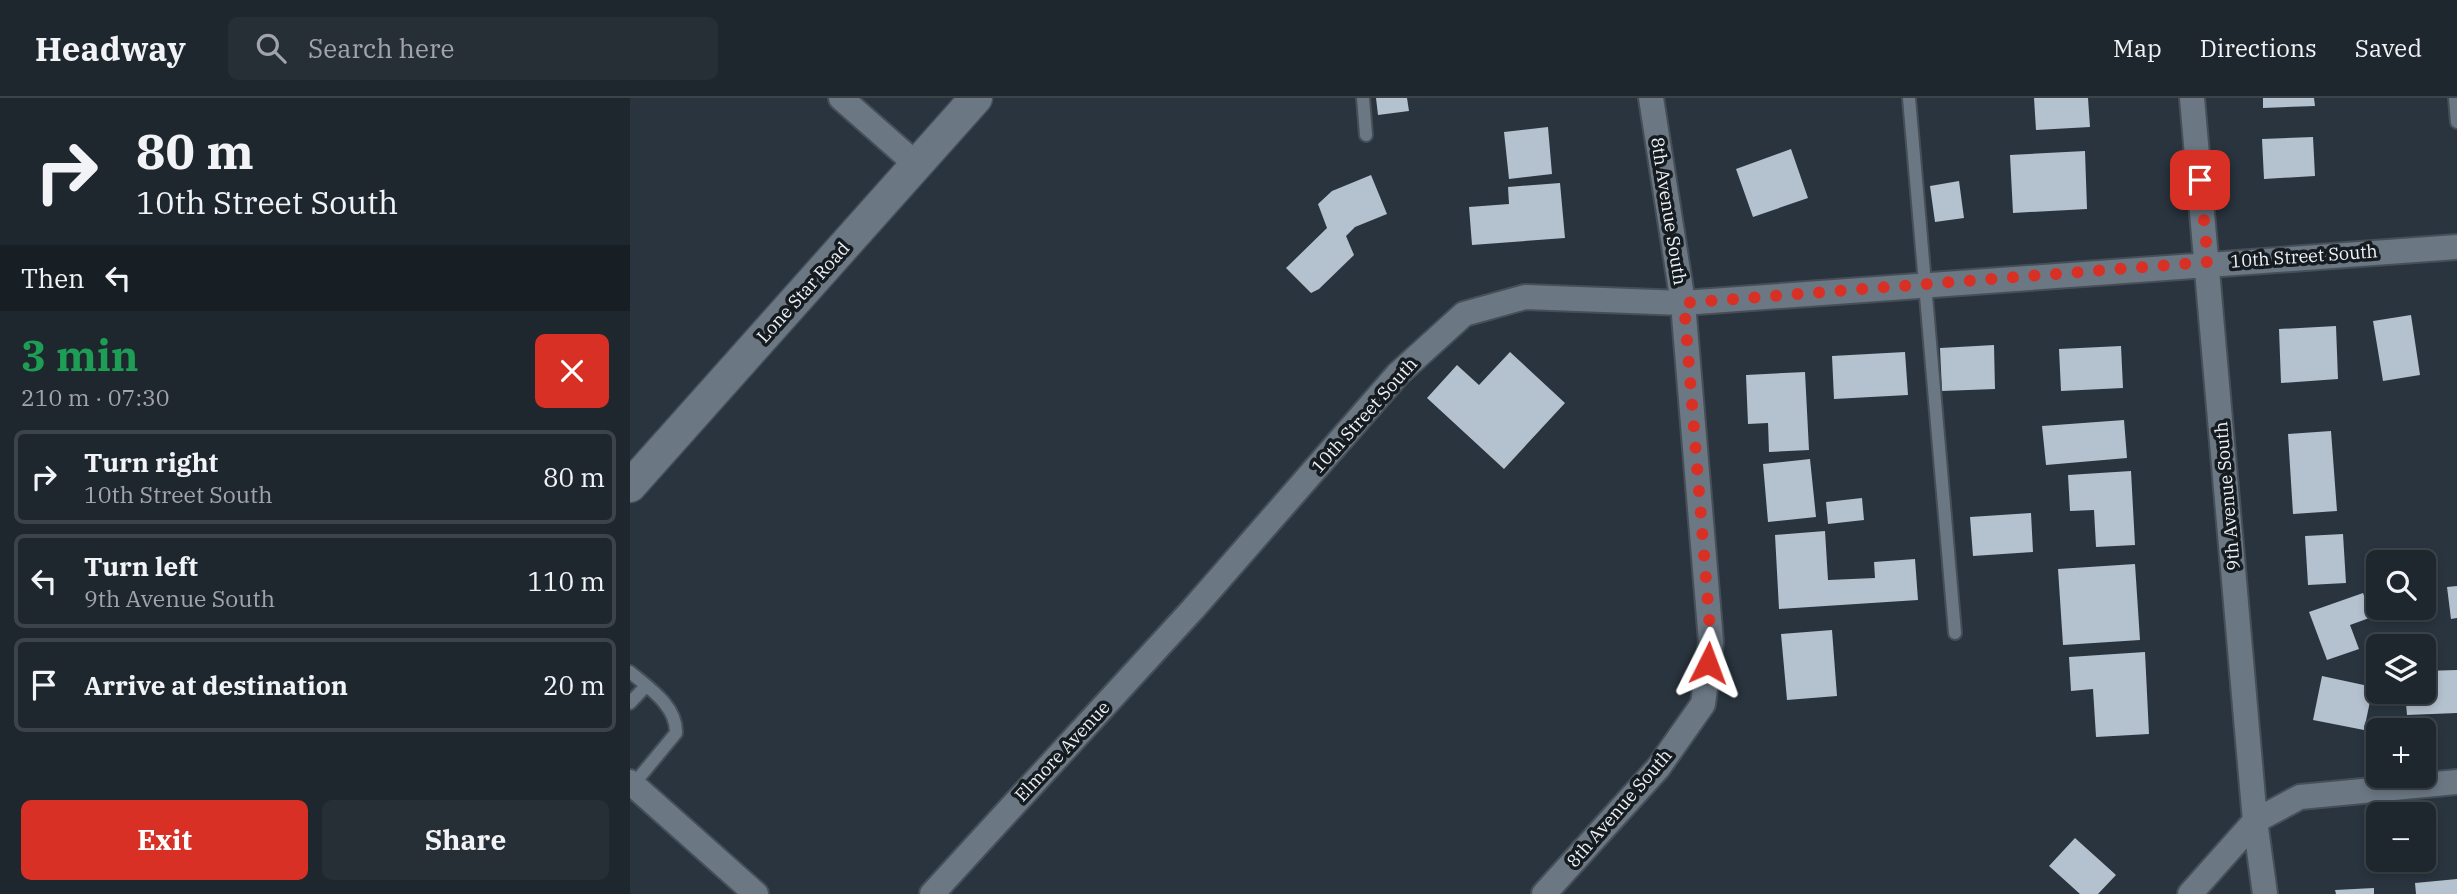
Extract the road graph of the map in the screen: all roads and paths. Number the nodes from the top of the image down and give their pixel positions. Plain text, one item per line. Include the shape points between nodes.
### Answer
1 (841, 98) edge
2 (976, 98) edge
3 (1363, 98) edge
4 (1651, 98) edge
5 (1909, 98) edge
6 (2192, 98) edge
7 (2455, 98) edge
8 (2457, 122) edge
9 (1366, 135) dead end
10 (916, 165) junction
11 (2457, 247) edge
12 (2208, 262) junction
13 (1925, 284) junction
14 (1684, 303) junction
15 (630, 486) edge
16 (1193, 609) joint
17 (1955, 634) dead end
18 (630, 672) edge
19 (646, 686) junction
20 (630, 703) edge
21 (2457, 782) edge
22 (632, 784) edge
23 (2255, 821) junction
24 (756, 894) edge
25 (932, 894) edge
26 (1544, 894) edge
27 (2190, 894) edge
28 (2265, 894) edge

1 - 10 street
2 - 10 street, Lone Star Road
3 - 9 lane
4 - 14 street, 8th Avenue South
5 - 13 lane
6 - 12 street, 9th Avenue South
7 - 8 lane
10 - 15 street, Lone Star Road
11 - 12 street, 10th Street South
12 - 13 street, 10th Street South
12 - 23 street, 9th Avenue South
13 - 14 street, 10th Street South
13 - 17 lane
14 - 16 street, 10th Street South via 1525,297 1464,314 1398,374
14 - 26 street, 8th Avenue South via 1711,642 1703,704 1658,768
16 - 25 street, Elmore Avenue
18 - 19 lane
19 - 20 lane
19 - 22 lane via 671,710 676,733
21 - 23 street via 2300,797
22 - 24 street
23 - 27 street
23 - 28 street, 9th Avenue South

